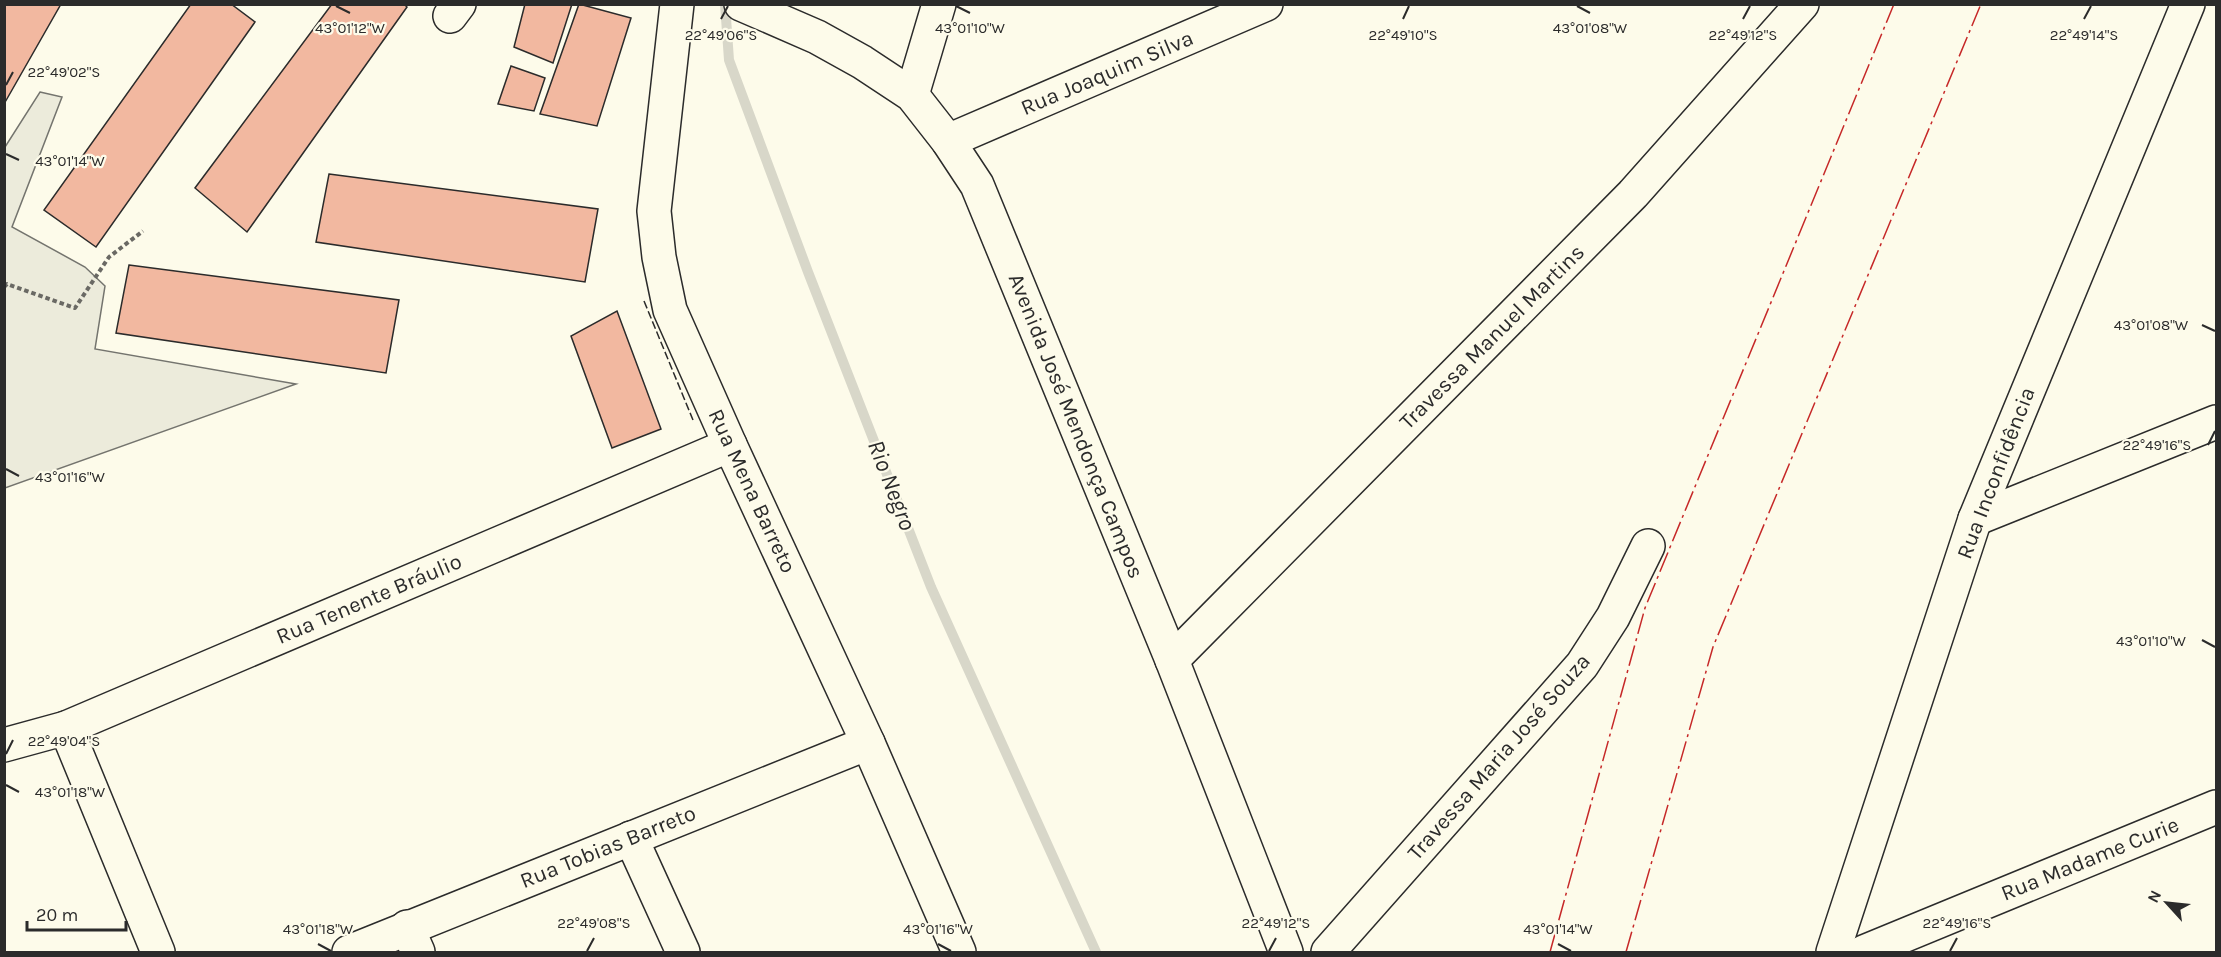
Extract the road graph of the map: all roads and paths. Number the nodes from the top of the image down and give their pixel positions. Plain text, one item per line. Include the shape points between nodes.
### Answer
1 (678, 4) edge
2 (939, 4) edge
3 (1266, 4) edge
4 (1802, 4) edge
5 (2188, 4) edge
6 (745, 6) edge
7 (912, 95) junction
8 (948, 141) junction
9 (143, 231) dead end
10 (4, 287) edge
11 (2217, 423) edge
12 (730, 445) junction
13 (1976, 519) junction
14 (1648, 546) dead end
15 (1172, 660) junction
16 (66, 728) junction
17 (868, 743) junction
18 (4, 745) edge
19 (2217, 807) edge
20 (632, 838) junction
21 (413, 940) edge
22 (158, 952) edge
23 (349, 952) edge
24 (683, 952) edge
25 (959, 952) edge
26 (1286, 952) edge
27 (1328, 952) edge
28 (1833, 952) edge
29 (1864, 952) edge

1 - 12 street, Rua Mena Barreto via 654,211 659,257 670,310
2 - 7 street
3 - 8 street, Rua Joaquim Silva
4 - 15 street, Travessa Manuel Martins via 1633,195
5 - 13 street, Rua Inconfidência
6 - 7 street, Avenida José Mendonça Campos via 817,37
7 - 8 street, Avenida José Mendonça Campos
8 - 15 street, Avenida José Mendonça Campos via 977,185
9 - 10 path via 109,257 75,308 8,284
11 - 13 street
12 - 16 street, Rua Tenente Bráulio
12 - 17 street, Rua Mena Barreto
13 - 28 street, Rua Inconfidência
14 - 27 street, Travessa Maria José Souza via 1613,617 1582,666
15 - 26 street, Avenida José Mendonça Campos
16 - 18 street, Rua Tenente Bráulio
16 - 22 street
17 - 20 street, Rua Tobias Barreto
17 - 25 street, Rua Mena Barreto
19 - 29 street, Rua Madame Curie
20 - 21 street, Rua Tobias Barreto
20 - 24 street
21 - 23 street, Rua Tobias Barreto

